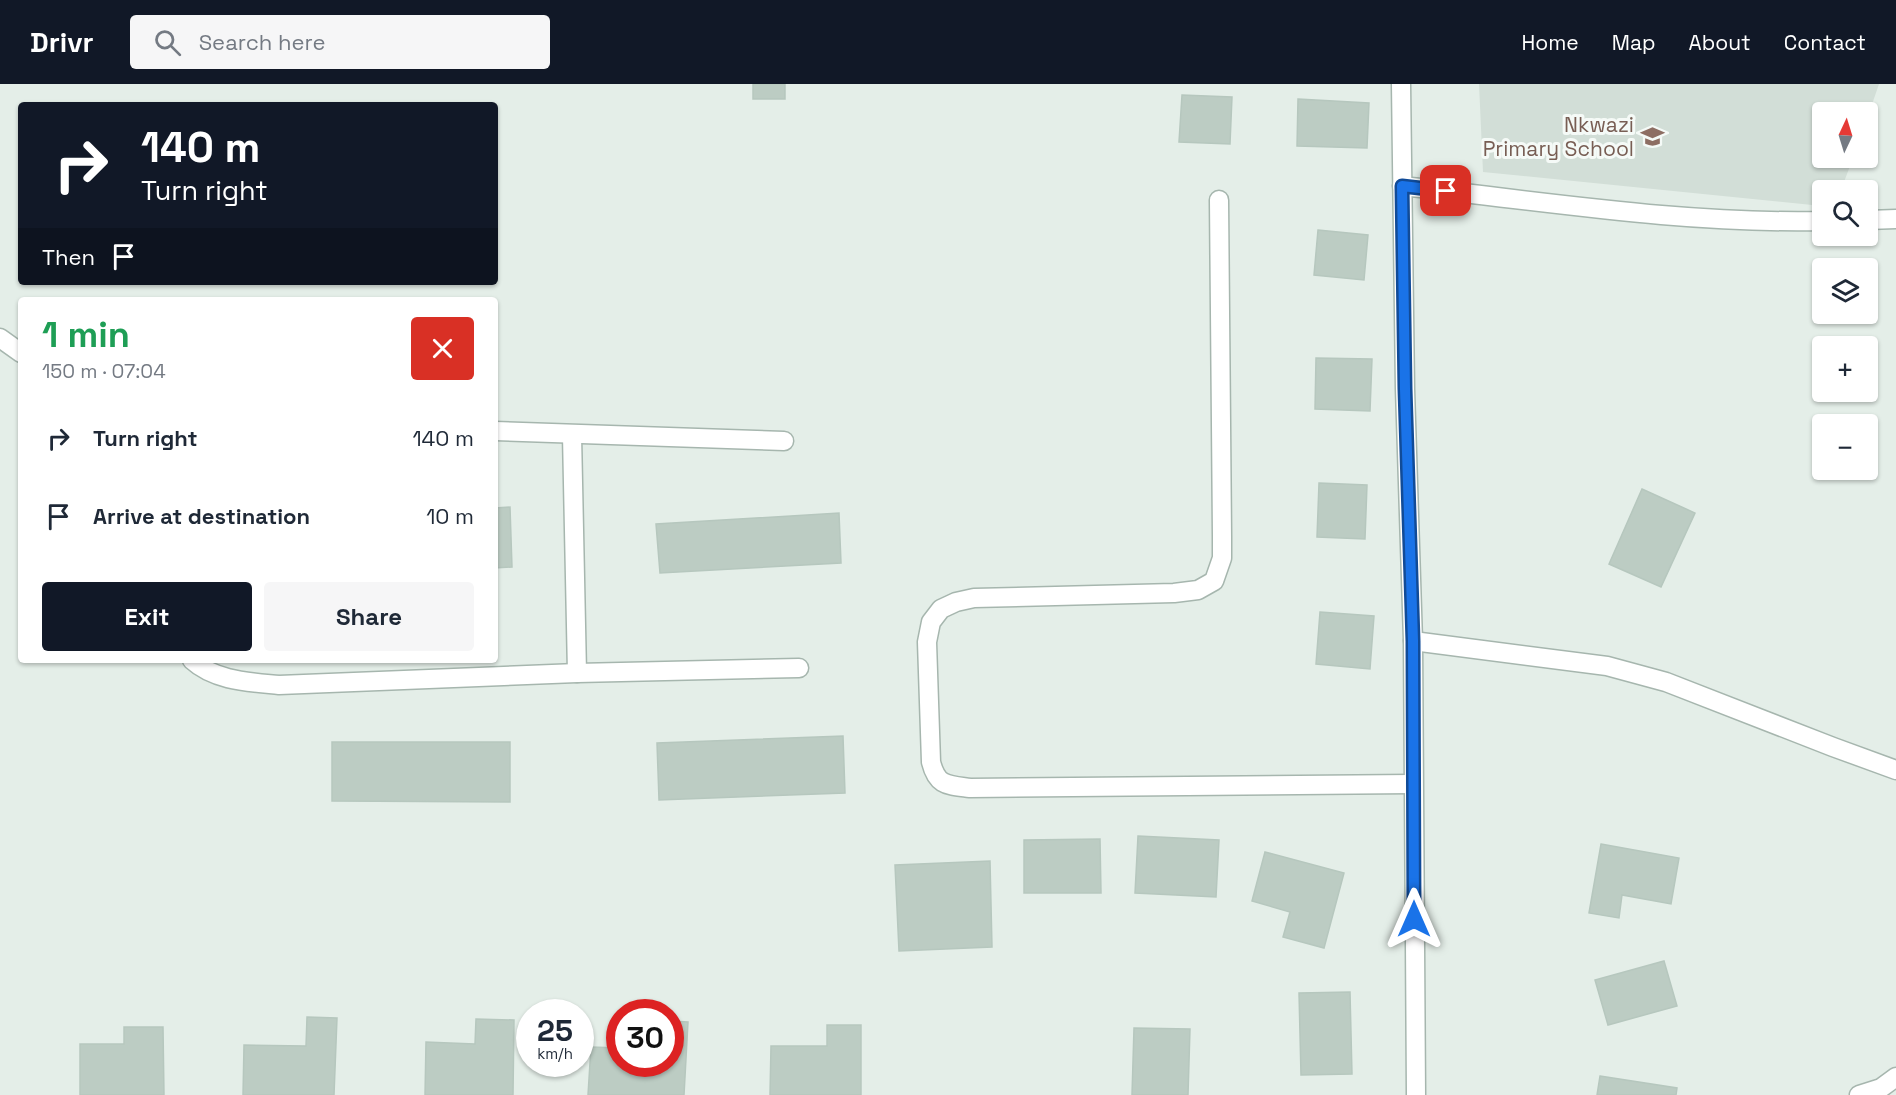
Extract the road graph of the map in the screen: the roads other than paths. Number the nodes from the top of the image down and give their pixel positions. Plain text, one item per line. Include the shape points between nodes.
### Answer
1 (1401, 84) edge
2 (1402, 186) junction
3 (1219, 200) dead end
4 (1896, 219) edge
5 (1878, 220) edge
6 (1812, 221) edge
7 (0, 338) edge
8 (18, 351) edge
9 (498, 431) edge
10 (572, 435) junction
11 (784, 441) dead end
12 (1413, 641) junction
13 (196, 663) edge
14 (799, 668) dead end
15 (577, 673) junction
16 (1896, 770) edge
17 (1413, 784) junction
18 (1896, 1077) edge
19 (1416, 1095) edge
20 (1859, 1095) edge

1 - 2 street
2 - 6 street via 1632,212
2 - 12 street
3 - 17 street via 1222,558 1214,581 1198,590 1174,593 974,598 941,609 931,622 927,642 934,775 942,783 970,789
4 - 5 street
7 - 8 street
9 - 10 street
10 - 11 street
10 - 15 street
12 - 16 street via 1607,666 1666,682
12 - 17 street
13 - 15 street via 234,681 279,685
14 - 15 street
17 - 19 street
18 - 20 street via 1881,1088

